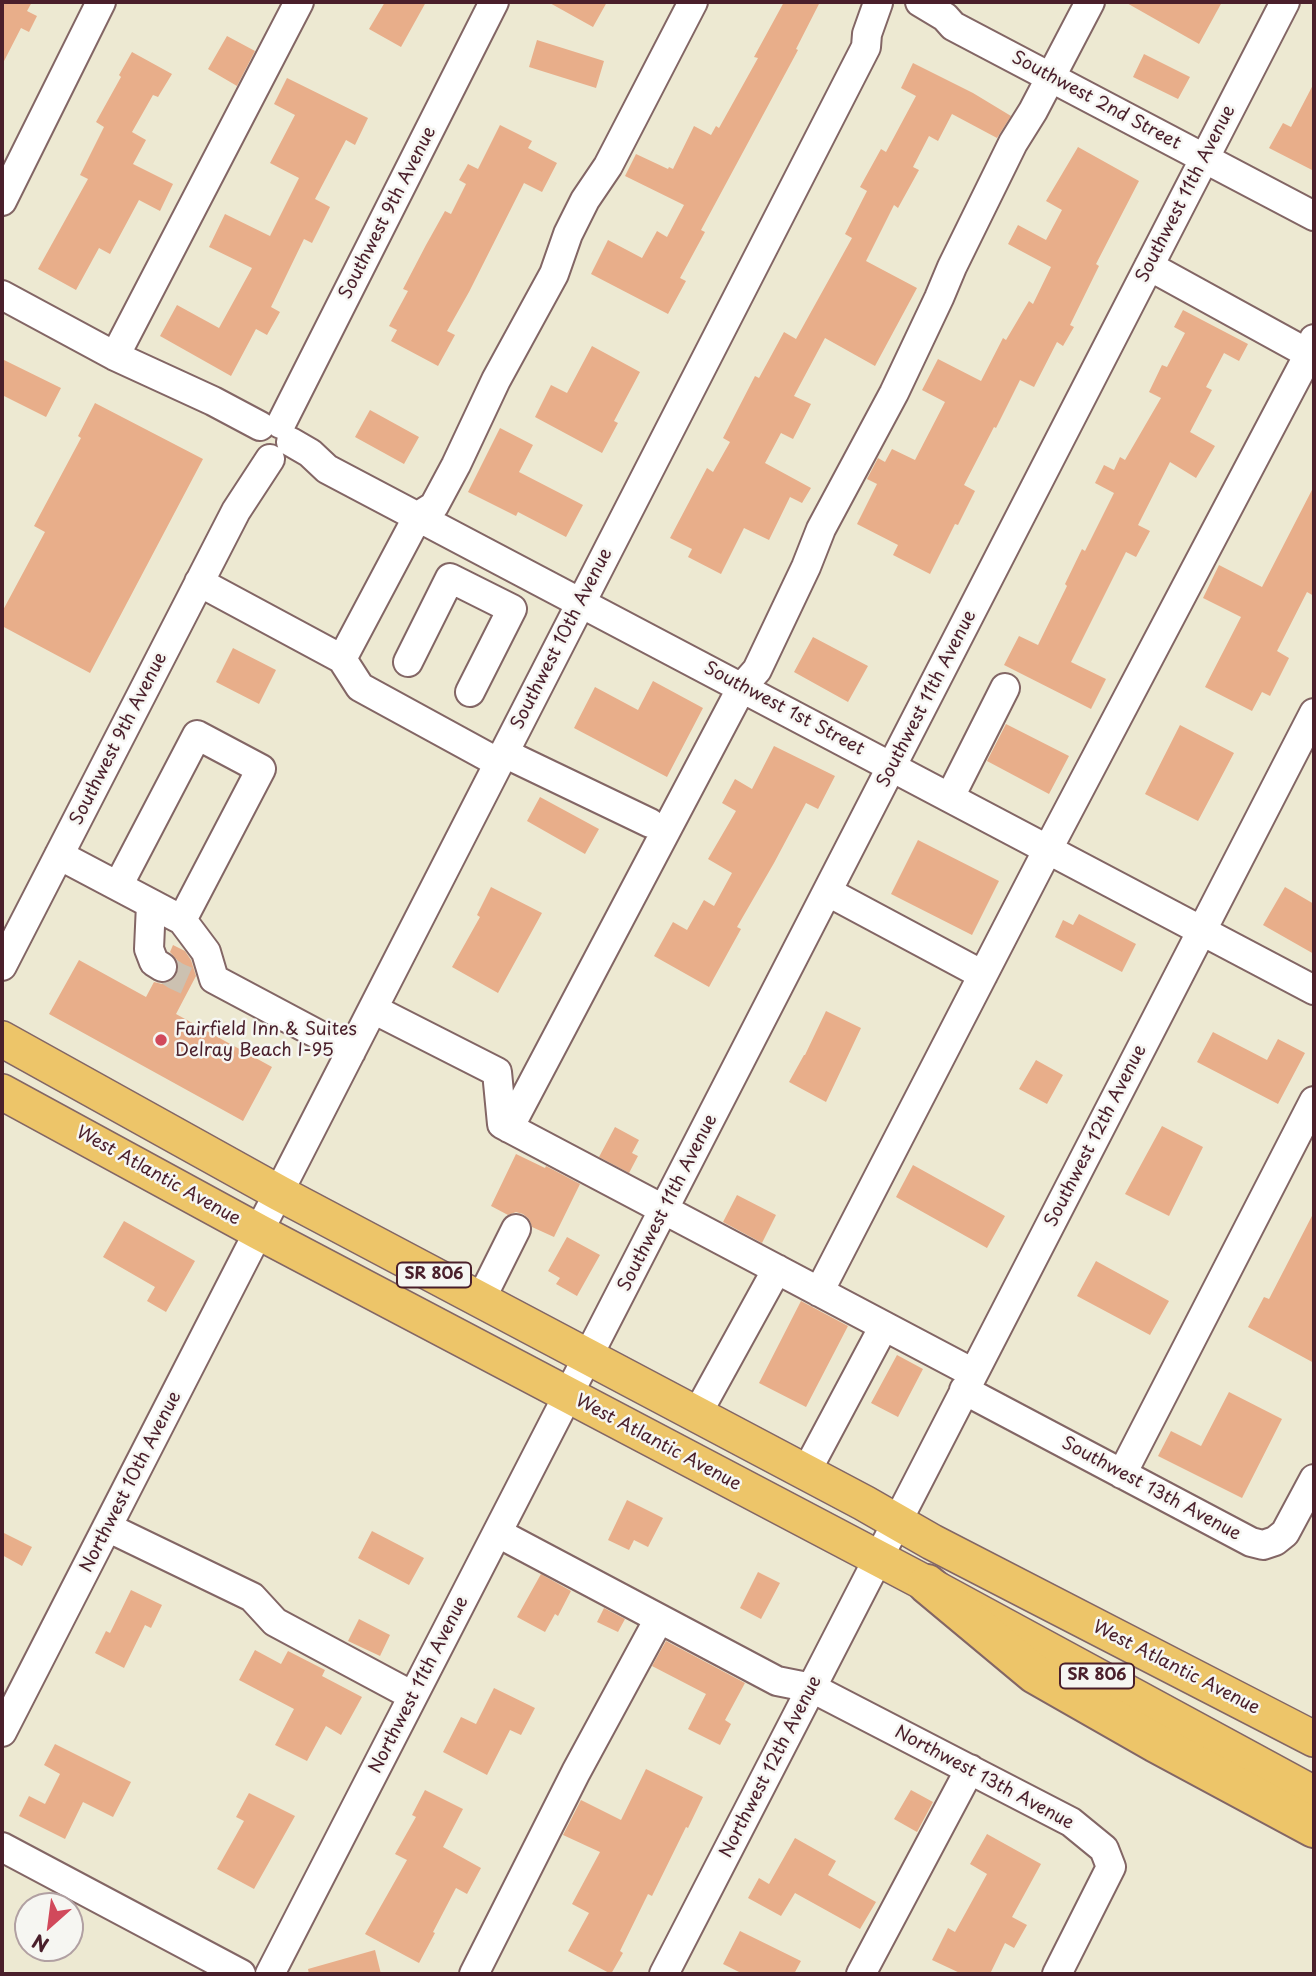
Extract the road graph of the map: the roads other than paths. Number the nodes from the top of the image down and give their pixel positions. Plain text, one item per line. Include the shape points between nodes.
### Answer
1 (101, 2) edge
2 (299, 2) edge
3 (494, 2) edge
4 (693, 2) edge
5 (1090, 2) edge
6 (1285, 2) edge
7 (897, 5) edge
8 (1050, 77) junction
9 (1204, 158) junction
10 (2, 201) edge
11 (1314, 216) edge
12 (1149, 266) junction
13 (2, 295) edge
14 (1312, 347) edge
15 (115, 356) junction
16 (271, 441) junction
17 (418, 516) junction
18 (498, 558) junction
19 (199, 582) junction
20 (480, 594) junction
21 (582, 602) junction
22 (342, 659) junction
23 (408, 662) dead end
24 (742, 687) junction
25 (1005, 688) dead end
26 (470, 692) dead end
27 (1314, 713) edge
28 (502, 758) junction
29 (892, 766) junction
30 (950, 797) junction
31 (650, 822) dead end
32 (1048, 849) junction
33 (59, 855) junction
34 (118, 886) junction
35 (828, 892) junction
36 (151, 904) junction
37 (182, 920) junction
38 (1202, 931) junction
39 (2, 966) edge
40 (162, 967) tunnel mouth
41 (983, 975) junction
42 (1314, 990) edge
43 (373, 1009) junction
44 (2, 1039) edge
45 (351, 1052) junction
46 (4, 1098) edge
47 (1314, 1101) edge
48 (509, 1128) junction
49 (279, 1193) junction
50 (664, 1209) junction
51 (516, 1229) dead end
52 (259, 1232) junction
53 (777, 1269) junction
54 (819, 1292) junction
55 (481, 1299) junction
56 (884, 1326) junction
57 (589, 1357) junction
58 (968, 1382) junction
59 (569, 1396) junction
60 (697, 1414) junction
61 (806, 1472) junction
62 (1122, 1474) junction
63 (1314, 1479) edge
64 (898, 1522) junction
65 (107, 1527) junction
66 (498, 1533) junction
67 (879, 1559) junction
68 (927, 1584) junction
69 (659, 1619) junction
70 (812, 1688) junction
71 (413, 1696) junction
72 (2, 1732) edge
73 (1314, 1739) edge
74 (970, 1769) junction
75 (1314, 1794) edge
76 (1269, 1804) junction
77 (1314, 1828) edge
78 (1314, 1834) edge
79 (2, 1847) edge
80 (240, 1974) edge
81 (270, 1974) edge
82 (474, 1974) edge
83 (664, 1974) edge
84 (861, 1974) edge
85 (1057, 1974) edge

1 - 10 street
2 - 15 street
3 - 16 street, Southwest 9th Avenue
4 - 17 street via 608,166 585,200 554,274 456,465 433,506
5 - 8 street
6 - 9 street, Southwest 11th Avenue
7 - 8 street, Southwest 2nd Street via 945,17 953,26
7 - 21 street, Southwest 10th Avenue via 867,34 866,47
8 - 9 street, Southwest 2nd Street
8 - 24 street via 974,221 894,393 821,529 757,670
9 - 11 street, Southwest 2nd Street
9 - 12 street, Southwest 11th Avenue
12 - 14 street
12 - 29 street, Southwest 11th Avenue
13 - 15 street, Southwest 1st Street
14 - 32 street
15 - 16 street, Southwest 1st Street via 193,392 218,419
16 - 17 street, Southwest 1st Street via 310,466 327,468
16 - 19 street, Southwest 9th Avenue
17 - 18 street, Southwest 1st Street
17 - 22 street
18 - 20 street
18 - 21 street, Southwest 1st Street
19 - 22 street
19 - 33 street, Southwest 9th Avenue
20 - 23 street via 450,578
20 - 26 street via 512,610
21 - 24 street, Southwest 1st Street
21 - 28 street, Southwest 10th Avenue
22 - 28 street via 360,687
24 - 29 street, Southwest 1st Street
24 - 48 street
25 - 30 street
27 - 38 street, Southwest 12th Avenue
28 - 31 street
28 - 43 street, Southwest 10th Avenue
29 - 30 street, Southwest 1st Street
29 - 35 street, Southwest 11th Avenue
30 - 32 street, Southwest 1st Street
32 - 38 street, Southwest 1st Street
32 - 41 street
33 - 34 street
33 - 39 street, Southwest 9th Avenue
34 - 36 street
34 - 37 street via 197,735 261,769
35 - 41 street
35 - 50 street, Southwest 11th Avenue
36 - 37 street
36 - 40 street via 149,949 154,962
37 - 45 street via 206,952 203,981
38 - 42 street, Southwest 1st Street
38 - 58 street, Southwest 12th Avenue
41 - 54 street
43 - 45 street, Southwest 10th Avenue
43 - 48 street via 497,1072 502,1124
44 - 49 main road, West Atlantic Avenue / SR 806
45 - 49 street, Southwest 10th Avenue
46 - 52 main road, West Atlantic Avenue / SR 806
47 - 62 street
48 - 50 street, Southwest 13th Avenue
49 - 52 street, Southwest 10th Avenue
49 - 55 main road, West Atlantic Avenue / SR 806
50 - 53 street, Southwest 13th Avenue
50 - 57 street, Southwest 11th Avenue
51 - 55 street
52 - 59 main road, West Atlantic Avenue / SR 806
52 - 65 street, Northwest 10th Avenue
53 - 54 street, Southwest 13th Avenue
53 - 60 street
54 - 56 street, Southwest 13th Avenue
55 - 57 main road, West Atlantic Avenue / SR 806
56 - 58 street, Southwest 13th Avenue
56 - 61 street
57 - 59 street, Southwest 11th Avenue
57 - 60 main road, West Atlantic Avenue / SR 806
58 - 62 street, Southwest 13th Avenue
58 - 64 street, Southwest 12th Avenue
59 - 66 street, Northwest 11th Avenue
59 - 67 main road, West Atlantic Avenue / SR 806
60 - 61 main road, West Atlantic Avenue / SR 806
61 - 64 main road, West Atlantic Avenue / SR 806
62 - 63 street, Southwest 13th Avenue via 1263,1545 1285,1533
64 - 67 street, Southwest 12th Avenue
64 - 73 main road, West Atlantic Avenue / SR 806
65 - 71 street via 252,1597 275,1622
65 - 72 street, Northwest 10th Avenue
66 - 69 street, Northwest 13th Avenue
66 - 71 street, Northwest 11th Avenue
67 - 68 main road, West Atlantic Avenue / SR 806
67 - 70 street, Northwest 12th Avenue
68 - 75 main road, West Atlantic Avenue / SR 806
68 - 76 highway via 1035,1674
69 - 70 street, Northwest 13th Avenue via 777,1681
69 - 82 street
70 - 74 street, Northwest 13th Avenue
70 - 83 street, Northwest 12th Avenue
71 - 81 street, Northwest 11th Avenue
74 - 84 street
74 - 85 street, Northwest 13th Avenue via 1071,1822 1104,1849 1111,1867
76 - 77 highway
76 - 78 highway
79 - 80 street

